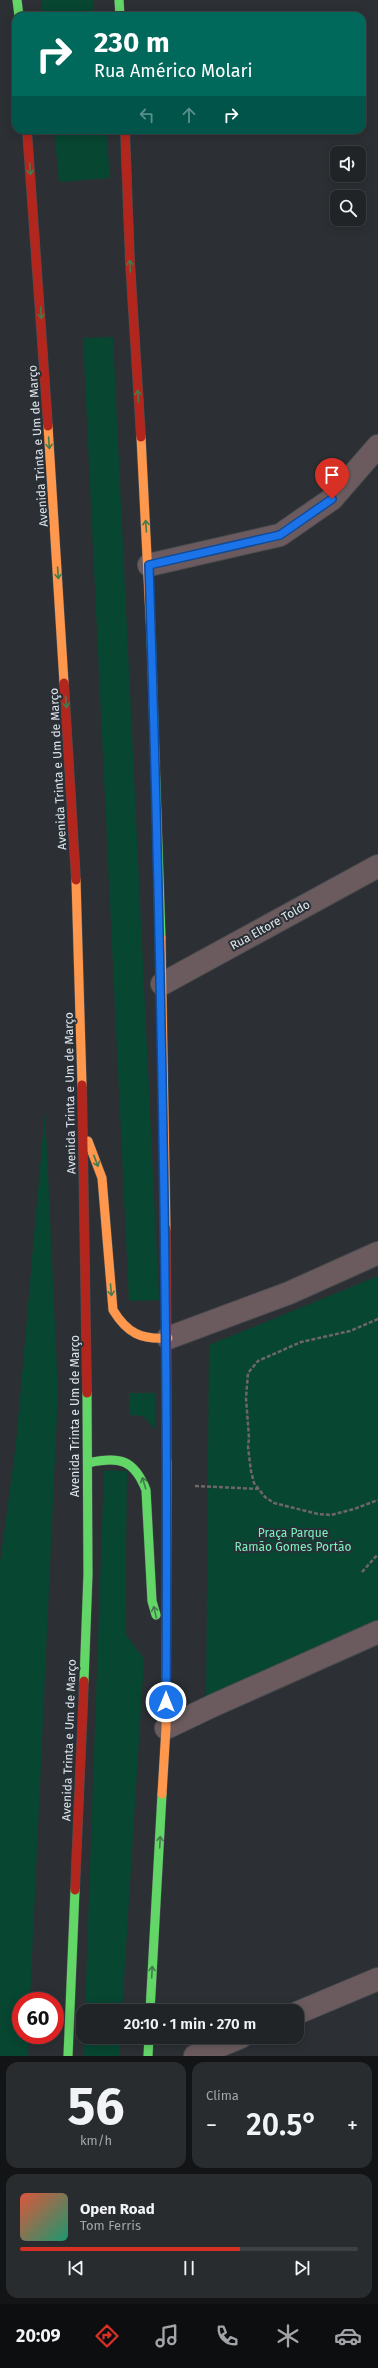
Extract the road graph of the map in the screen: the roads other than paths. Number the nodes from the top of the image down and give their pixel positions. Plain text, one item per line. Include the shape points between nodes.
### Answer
1 (17, 0) edge
2 (119, 0) edge
3 (18, 12) edge
4 (120, 12) edge
5 (27, 134) edge
6 (126, 134) edge
7 (378, 446) edge
8 (149, 565) junction
9 (378, 866) edge
10 (162, 984) junction
11 (82, 1124) junction
12 (378, 1253) edge
13 (168, 1338) junction
14 (88, 1463) junction
15 (378, 1632) edge
16 (167, 1663) junction
17 (166, 1728) junction
18 (378, 1979) edge
19 (150, 2004) edge
20 (304, 2010) edge
21 (149, 2044) edge
22 (224, 2044) edge
23 (68, 2056) edge
24 (148, 2056) edge
25 (195, 2056) edge

1 - 3 main road
2 - 4 main road
5 -> 11 main road, Avenida Trinta e Um de Março via 39,274 73,819 79,928
8 -> 6 main road via 130,262
7 - 8 street via 332,499 280,535
8 - 10 main road
9 - 10 street, Rua Eltore Toldo
10 - 13 main road
11 -> 13 main road via 102,1178 113,1310 123,1327 131,1333 153,1339
11 - 14 main road, Avenida Trinta e Um de Março
12 - 13 street via 289,1293
13 - 16 main road
16 -> 14 main road via 152,1601 146,1490 142,1476 134,1465 123,1460 109,1459
14 - 23 main road, Avenida Trinta e Um de Março via 88,1574
15 - 17 street
16 - 17 main road
19 -> 17 main road
18 - 20 street
21 - 24 main road
22 - 25 street

